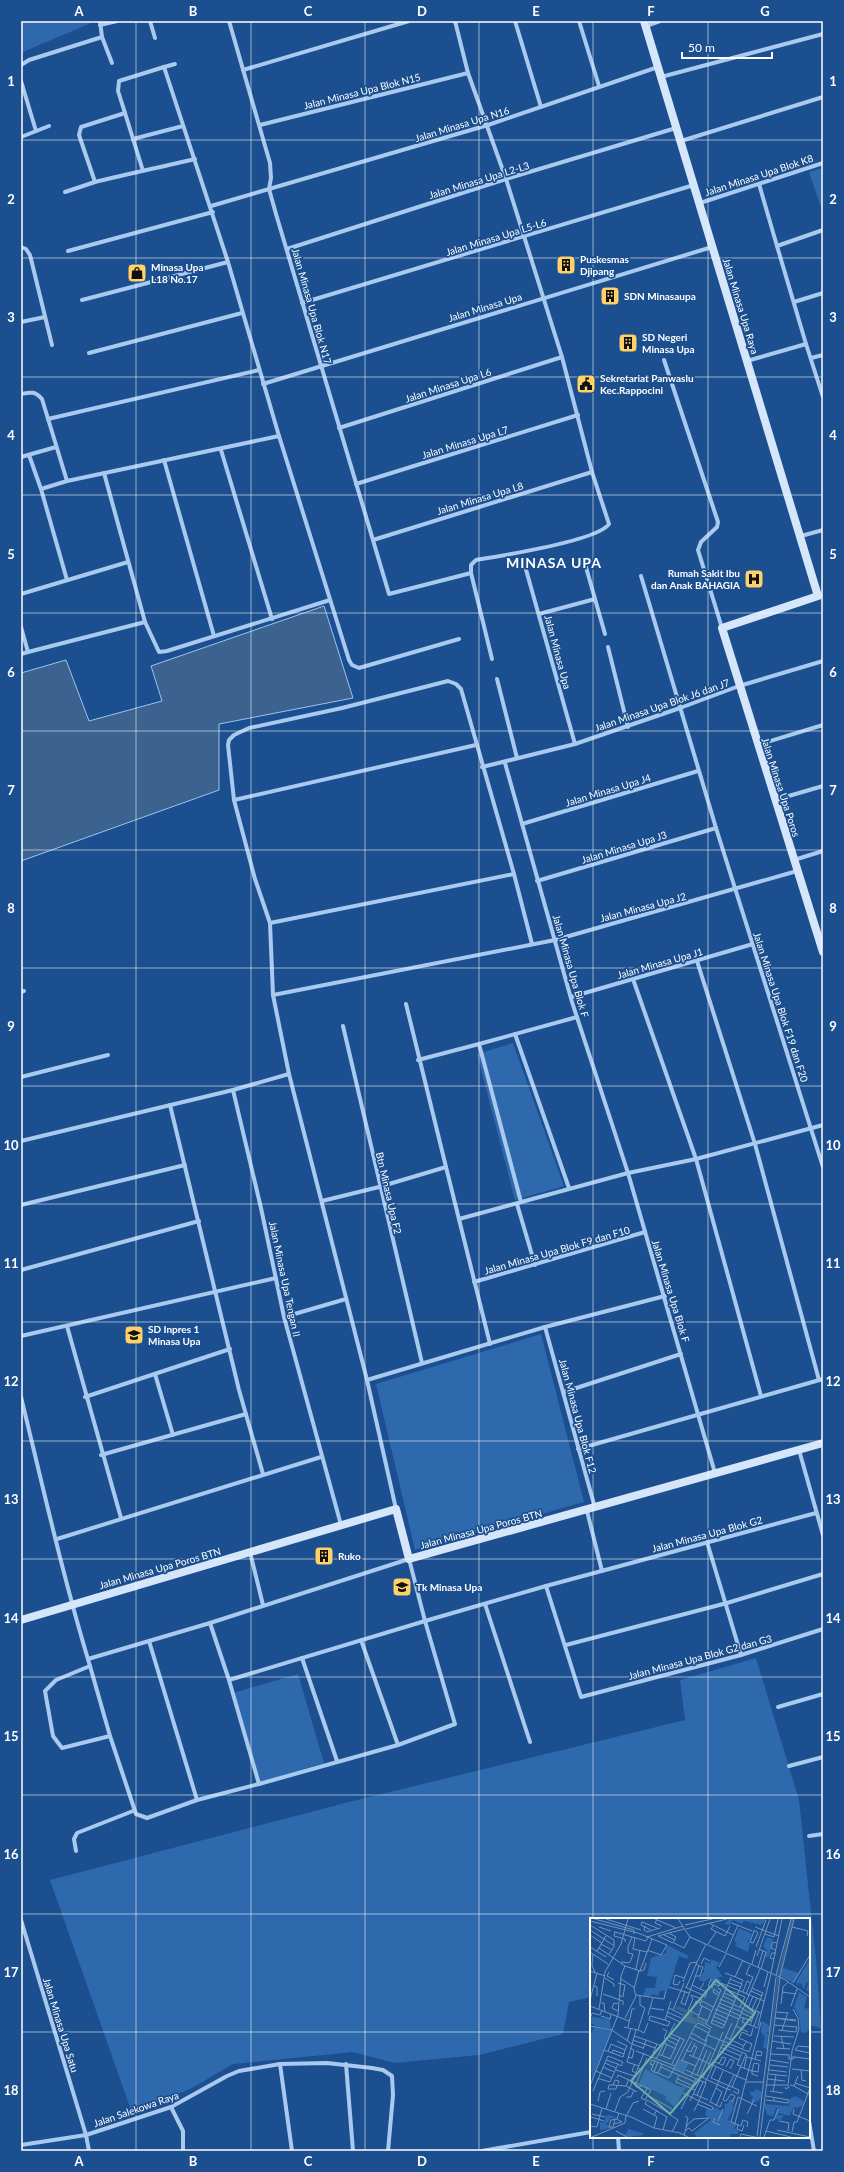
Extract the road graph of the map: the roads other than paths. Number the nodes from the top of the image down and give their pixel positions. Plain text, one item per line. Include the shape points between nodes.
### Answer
1 (117, 21) edge
2 (150, 21) edge
3 (229, 21) edge
4 (409, 21) edge
5 (455, 21) edge
6 (515, 21) edge
7 (578, 21) edge
8 (660, 21) edge
9 (100, 23) edge
10 (645, 24) edge
11 (823, 34) edge
12 (102, 36) junction
13 (155, 38) dead end
14 (112, 63) dead end
15 (175, 64) dead end
16 (21, 65) edge
17 (164, 67) junction
18 (658, 67) junction
19 (243, 70) junction
20 (468, 73) junction
21 (661, 77) junction
22 (21, 81) edge
23 (599, 86) junction
24 (823, 97) edge
25 (541, 107) junction
26 (125, 113) junction
27 (260, 125) junction
28 (488, 125) junction
29 (49, 126) dead end
30 (183, 126) junction
31 (676, 128) junction
32 (36, 131) junction
33 (21, 137) edge
34 (133, 139) junction
35 (681, 141) junction
36 (195, 159) junction
37 (823, 162) edge
38 (143, 172) junction
39 (506, 179) junction
40 (95, 182) junction
41 (760, 184) junction
42 (694, 185) junction
43 (269, 189) junction
44 (64, 192) dead end
45 (700, 203) junction
46 (211, 206) junction
47 (213, 212) junction
48 (823, 230) edge
49 (524, 237) junction
50 (777, 246) junction
51 (21, 247) edge
52 (712, 247) junction
53 (287, 249) junction
54 (68, 251) dead end
55 (228, 262) junction
56 (823, 293) edge
57 (543, 298) junction
58 (82, 300) dead end
59 (794, 302) junction
60 (302, 303) junction
61 (242, 313) junction
62 (45, 317) junction
63 (21, 322) edge
64 (806, 344) junction
65 (52, 345) dead end
66 (89, 353) dead end
67 (823, 355) edge
68 (562, 357) junction
69 (811, 358) junction
70 (664, 360) dead end
71 (747, 361) junction
72 (321, 366) junction
73 (259, 370) junction
74 (263, 384) junction
75 (21, 394) edge
76 (823, 397) edge
77 (578, 415) junction
78 (48, 419) junction
79 (339, 428) junction
80 (279, 436) junction
81 (56, 447) junction
82 (221, 450) junction
83 (29, 455) junction
84 (21, 457) edge
85 (164, 460) junction
86 (592, 472) junction
87 (104, 473) junction
88 (66, 481) junction
89 (356, 484) junction
90 (41, 489) junction
91 (823, 530) edge
92 (801, 536) junction
93 (373, 540) junction
94 (584, 560) dead end
95 (128, 562) junction
96 (525, 566) dead end
97 (471, 573) junction
98 (641, 576) dead end
99 (67, 580) junction
100 (21, 594) edge
101 (820, 596) edge
102 (595, 599) junction
103 (330, 600) junction
104 (539, 614) junction
105 (272, 619) junction
106 (145, 622) junction
107 (21, 627) edge
108 (722, 628) junction
109 (605, 634) dead end
110 (214, 636) junction
111 (459, 639) dead end
112 (608, 647) dead end
113 (28, 652) junction
114 (21, 654) edge
115 (492, 658) dead end
116 (823, 661) edge
117 (498, 678) dead end
118 (739, 686) junction
119 (680, 708) junction
120 (823, 725) edge
121 (628, 726) junction
122 (575, 744) junction
123 (476, 745) junction
124 (757, 745) junction
125 (517, 758) junction
126 (505, 763) junction
127 (482, 767) junction
128 (698, 771) junction
129 (823, 786) edge
130 (234, 800) junction
131 (774, 800) junction
132 (522, 824) junction
133 (716, 828) junction
134 (823, 851) edge
135 (794, 860) junction
136 (797, 871) junction
137 (514, 874) junction
138 (537, 881) junction
139 (735, 890) junction
140 (270, 923) junction
141 (555, 940) junction
142 (532, 944) junction
143 (753, 944) junction
144 (823, 952) edge
145 (697, 961) junction
146 (633, 979) junction
147 (274, 996) junction
148 (571, 997) junction
149 (406, 1004) dead end
150 (577, 1017) junction
151 (343, 1026) dead end
152 (515, 1034) junction
153 (479, 1044) junction
154 (108, 1055) dead end
155 (418, 1060) junction
156 (289, 1074) junction
157 (21, 1077) edge
158 (233, 1090) junction
159 (170, 1105) junction
160 (823, 1125) edge
161 (812, 1129) junction
162 (21, 1141) edge
163 (755, 1144) junction
164 (696, 1159) junction
165 (186, 1165) junction
166 (446, 1167) junction
167 (823, 1167) edge
168 (628, 1173) junction
169 (379, 1187) junction
170 (569, 1188) junction
171 (322, 1201) junction
172 (519, 1203) junction
173 (21, 1205) edge
174 (459, 1219) junction
175 (199, 1221) junction
176 (645, 1232) junction
177 (535, 1265) junction
178 (21, 1270) edge
179 (276, 1278) junction
180 (474, 1282) junction
181 (216, 1290) junction
182 (665, 1296) junction
183 (346, 1299) junction
184 (284, 1317) junction
185 (66, 1326) junction
186 (545, 1327) junction
187 (21, 1336) edge
188 (490, 1344) junction
189 (230, 1349) junction
190 (681, 1354) junction
191 (422, 1363) junction
192 (155, 1374) junction
193 (367, 1380) junction
194 (821, 1380) edge
195 (564, 1392) junction
196 (761, 1396) junction
197 (85, 1397) junction
198 (21, 1400) edge
199 (246, 1414) junction
200 (698, 1414) junction
201 (173, 1435) junction
202 (823, 1443) edge
203 (578, 1449) junction
204 (799, 1450) junction
205 (101, 1455) junction
206 (321, 1457) junction
207 (715, 1473) junction
208 (263, 1474) junction
209 (596, 1508) junction
210 (396, 1509) junction
211 (587, 1511) junction
212 (816, 1513) junction
213 (120, 1518) junction
214 (341, 1526) junction
215 (823, 1535) edge
216 (57, 1539) junction
217 (707, 1542) junction
218 (250, 1552) junction
219 (409, 1559) junction
220 (602, 1571) junction
221 (823, 1574) edge
222 (546, 1586) junction
223 (727, 1603) junction
224 (485, 1604) junction
225 (71, 1605) junction
226 (263, 1605) junction
227 (21, 1620) edge
228 (425, 1620) junction
229 (210, 1623) junction
230 (823, 1629) edge
231 (361, 1640) junction
232 (149, 1641) junction
233 (566, 1645) junction
234 (741, 1655) junction
235 (302, 1658) junction
236 (88, 1659) junction
237 (90, 1666) junction
238 (229, 1680) junction
239 (823, 1694) edge
240 (778, 1707) dead end
241 (110, 1736) junction
242 (530, 1742) dead end
243 (398, 1745) junction
244 (823, 1757) edge
245 (337, 1761) junction
246 (789, 1766) dead end
247 (259, 1784) junction
248 (198, 1800) junction
249 (133, 1811) junction
250 (823, 1834) edge
251 (809, 1836) dead end
252 (76, 1851) dead end
253 (21, 1920) edge
254 (280, 2064) junction
255 (346, 2064) junction
256 (171, 2107) junction
257 (810, 2127) edge
258 (590, 2132) edge
259 (86, 2135) junction
260 (618, 2138) edge
261 (21, 2145) edge
262 (89, 2151) edge
263 (183, 2151) edge
264 (292, 2151) edge
265 (353, 2151) edge
266 (388, 2151) edge
267 (482, 2151) edge
268 (619, 2151) edge
269 (814, 2151) edge

1 - 9 street
2 - 13 street
3 - 19 street, Jalan Minasa Upa Blok N17
4 - 19 street
5 - 20 street
6 - 25 street
7 - 23 street
8 - 10 street
9 - 12 street
10 - 18 street, Jalan Minasa Upa Raya
11 - 21 street
12 - 14 street
12 - 16 street via 29,60
15 - 17 street
17 - 26 street via 119,81 118,91
17 - 30 street
18 - 21 street, Jalan Minasa Upa Raya
18 - 23 street, Jalan Minasa Upa N16
19 - 27 street, Jalan Minasa Upa Blok N17
20 - 27 street, Jalan Minasa Upa Blok N15
20 - 28 street
21 - 31 street, Jalan Minasa Upa Raya
22 - 32 street
23 - 25 street, Jalan Minasa Upa N16
24 - 35 street
25 - 28 street, Jalan Minasa Upa N16
26 - 34 street
26 - 40 street via 81,127 79,135
27 - 43 street, Jalan Minasa Upa Blok N17 via 270,164
28 - 39 street
28 - 43 street, Jalan Minasa Upa N16
29 - 32 street
30 - 34 street
30 - 36 street
31 - 35 street, Jalan Minasa Upa Raya
31 - 39 street, Jalan Minasa Upa L2-L3
32 - 33 street
34 - 38 street
35 - 42 street, Jalan Minasa Upa Raya
36 - 38 street
36 - 46 street
37 - 41 street, Jalan Minasa Upa Blok K8
38 - 40 street
39 - 49 street
39 - 53 street, Jalan Minasa Upa L2-L3
40 - 44 street
41 - 45 street, Jalan Minasa Upa Blok K8
41 - 50 street
42 - 45 street, Jalan Minasa Upa Raya
42 - 49 street, Jalan Minasa Upa L5-L6
43 - 46 street, Jalan Minasa Upa N16
43 - 53 street, Jalan Minasa Upa Blok N17
45 - 52 street, Jalan Minasa Upa Raya
46 - 47 street
47 - 54 street
47 - 55 street
48 - 50 street
49 - 57 street
49 - 60 street, Jalan Minasa Upa L5-L6
50 - 59 street
51 - 62 street via 26,249 30,256
52 - 57 street, Jalan Minasa Upa
52 - 71 street, Jalan Minasa Upa Raya
53 - 60 street, Jalan Minasa Upa Blok N17
55 - 58 street
55 - 61 street
56 - 59 street
57 - 68 street
57 - 72 street, Jalan Minasa Upa
59 - 64 street
60 - 72 street, Jalan Minasa Upa Blok N17
61 - 66 street
61 - 73 street
62 - 63 street
62 - 65 street
64 - 69 street
64 - 71 street
67 - 69 street
68 - 77 street
68 - 79 street, Jalan Minasa Upa L6
69 - 76 street
70 - 108 street via 718,522 717,527 701,542 698,550
71 - 92 street, Jalan Minasa Upa Raya
72 - 74 street, Jalan Minasa Upa
72 - 79 street, Jalan Minasa Upa Blok N17
73 - 74 street
73 - 78 street
74 - 80 street
75 - 78 street via 32,391 37,393 44,402
77 - 86 street
77 - 89 street, Jalan Minasa Upa L7
78 - 81 street
79 - 89 street, Jalan Minasa Upa Blok N17
80 - 82 street
80 - 103 street
81 - 83 street
81 - 88 street
82 - 85 street
82 - 105 street
83 - 84 street
83 - 90 street
85 - 87 street
85 - 110 street
86 - 93 street, Jalan Minasa Upa L8
86 - 97 street via 609,524 604,530 583,538 476,560 471,565
87 - 88 street
87 - 95 street
88 - 90 street
89 - 93 street, Jalan Minasa Upa Blok N17
90 - 99 street
91 - 92 street
92 - 101 street, Jalan Minasa Upa Raya
93 - 97 street, Jalan Minasa Upa Blok N17 via 390,594
94 - 102 street
95 - 99 street
95 - 106 street
96 - 104 street, Jalan Minasa Upa
97 - 115 street
98 - 119 street, Jalan Minasa Upa Blok F19 dan F20
99 - 100 street
101 - 108 street
102 - 104 street
102 - 109 street
103 - 105 street
103 - 111 street via 349,660 359,668
104 - 122 street, Jalan Minasa Upa
105 - 110 street
106 - 110 street via 159,652 167,652
106 - 113 street
107 - 113 street
108 - 118 street, Jalan Minasa Upa Poros
112 - 121 street
113 - 114 street
116 - 118 street, Jalan Minasa Upa Blok J6 dan J7
117 - 125 street
118 - 119 street, Jalan Minasa Upa Blok J6 dan J7
118 - 124 street, Jalan Minasa Upa Poros
119 - 121 street, Jalan Minasa Upa Blok J6 dan J7
119 - 128 street, Jalan Minasa Upa Blok F19 dan F20
120 - 124 street
121 - 122 street, Jalan Minasa Upa Blok J6 dan J7
122 - 125 street, Jalan Minasa Upa Blok J6 dan J7
123 - 127 street
123 - 130 street
123 - 130 street via 460,689 448,681 240,731 229,740 228,745
124 - 131 street, Jalan Minasa Upa Poros
125 - 126 street, Jalan Minasa Upa Blok J6 dan J7
126 - 127 street, Jalan Minasa Upa Blok J6 dan J7
126 - 132 street, Jalan Minasa Upa Blok F
127 - 137 street
128 - 132 street, Jalan Minasa Upa J4
128 - 133 street, Jalan Minasa Upa Blok F19 dan F20
129 - 131 street
130 - 140 street via 255,879
131 - 135 street, Jalan Minasa Upa Poros
132 - 138 street, Jalan Minasa Upa Blok F
133 - 138 street, Jalan Minasa Upa J3
133 - 139 street, Jalan Minasa Upa Blok F19 dan F20
134 - 135 street
135 - 136 street, Jalan Minasa Upa Poros
136 - 139 street, Jalan Minasa Upa J2
136 - 144 street, Jalan Minasa Upa Poros
137 - 140 street
137 - 142 street
138 - 141 street, Jalan Minasa Upa Blok F
139 - 141 street, Jalan Minasa Upa J2
139 - 143 street, Jalan Minasa Upa Blok F19 dan F20
140 - 147 street
141 - 142 street, Jalan Minasa Upa J2
141 - 148 street, Jalan Minasa Upa Blok F
142 - 147 street, Jalan Minasa Upa J2
143 - 145 street, Jalan Minasa Upa J1
143 - 161 street, Jalan Minasa Upa Blok F19 dan F20
145 - 146 street, Jalan Minasa Upa J1
145 - 163 street
146 - 148 street, Jalan Minasa Upa J1
146 - 164 street
147 - 156 street
148 - 150 street, Jalan Minasa Upa Blok F
149 - 155 street
150 - 152 street
150 - 168 street, Jalan Minasa Upa Blok F
151 - 169 street, Btn Minasa Upa F2
152 - 153 street
152 - 170 street
153 - 155 street
153 - 172 street
154 - 157 street
155 - 166 street
156 - 158 street
156 - 171 street
158 - 159 street
158 - 179 street, Jalan Minasa Upa Tengan II
159 - 162 street
159 - 165 street
160 - 161 street
161 - 163 street
161 - 167 street, Jalan Minasa Upa Blok F19 dan F20
163 - 164 street
163 - 194 street
164 - 168 street
164 - 196 street
165 - 173 street
165 - 175 street
166 - 169 street
166 - 174 street
168 - 170 street
168 - 176 street, Jalan Minasa Upa Blok F
169 - 171 street
169 - 191 street, Btn Minasa Upa F2
170 - 172 street
171 - 183 street
172 - 174 street
172 - 177 street
174 - 180 street
175 - 178 street
175 - 181 street
176 - 177 street, Jalan Minasa Upa Blok F9 dan F10
176 - 182 street, Jalan Minasa Upa Blok F
177 - 180 street, Jalan Minasa Upa Blok F9 dan F10
179 - 181 street
179 - 184 street, Jalan Minasa Upa Tengan II
180 - 188 street
181 - 185 street
181 - 189 street
182 - 186 street
182 - 190 street, Jalan Minasa Upa Blok F
183 - 184 street
183 - 193 street
184 - 206 street, Jalan Minasa Upa Tengan II
185 - 187 street
185 - 197 street
186 - 188 street
186 - 195 street, Jalan Minasa Upa Blok F12
188 - 191 street
189 - 192 street
189 - 199 street
190 - 195 street
190 - 200 street, Jalan Minasa Upa Blok F
191 - 193 street
192 - 197 street
192 - 201 street
193 - 210 street
194 - 196 street
195 - 203 street, Jalan Minasa Upa Blok F12
196 - 200 street
197 - 205 street
198 - 216 street
199 - 201 street
199 - 208 street
200 - 203 street
200 - 207 street, Jalan Minasa Upa Blok F
201 - 205 street
202 - 204 street, Jalan Minasa Upa Poros BTN
203 - 209 street, Jalan Minasa Upa Blok F12
204 - 207 street, Jalan Minasa Upa Poros BTN
204 - 212 street
205 - 213 street
206 - 208 street
206 - 214 street, Jalan Minasa Upa Tengan II
207 - 209 street, Jalan Minasa Upa Poros BTN
208 - 213 street
209 - 211 street, Jalan Minasa Upa Poros BTN
210 - 214 street, Jalan Minasa Upa Poros BTN
210 - 219 street, Jalan Minasa Upa Poros BTN
211 - 219 street, Jalan Minasa Upa Poros BTN
211 - 220 street
212 - 215 street
212 - 217 street, Jalan Minasa Upa Blok G2
213 - 216 street
214 - 218 street, Jalan Minasa Upa Poros BTN
216 - 225 street
217 - 220 street, Jalan Minasa Upa Blok G2
217 - 223 street
218 - 225 street, Jalan Minasa Upa Poros BTN
218 - 226 street
219 - 226 street
219 - 228 street
220 - 222 street, Jalan Minasa Upa Blok G2
221 - 223 street
222 - 224 street, Jalan Minasa Upa Blok G2
222 - 233 street
223 - 233 street
223 - 234 street
224 - 228 street, Jalan Minasa Upa Blok G2
224 - 242 street
225 - 227 street, Jalan Minasa Upa Poros BTN
225 - 236 street
226 - 229 street
228 - 231 street, Jalan Minasa Upa Blok G2
228 - 243 street via 455,1724
229 - 232 street
229 - 238 street
230 - 234 street, Jalan Minasa Upa Blok G2 dan G3
231 - 235 street, Jalan Minasa Upa Blok G2
231 - 243 street
232 - 236 street
232 - 248 street
233 - 234 street, Jalan Minasa Upa Blok G2 dan G3 via 581,1697
235 - 238 street, Jalan Minasa Upa Blok G2
235 - 245 street
236 - 237 street
237 - 241 street
237 - 241 street via 56,1680 45,1691 53,1736 64,1749
238 - 247 street
239 - 240 street
241 - 249 street
243 - 245 street
244 - 246 street
245 - 247 street
247 - 248 street
248 - 249 street via 147,1818
249 - 252 street via 77,1833 74,1839
250 - 251 street
253 - 259 street, Jalan Minasa Upa Satu
254 - 255 street, Jalan Salekowa Raya
254 - 256 street, Jalan Salekowa Raya via 239,2071
254 - 264 street
255 - 265 street
255 - 266 street, Jalan Salekowa Raya via 383,2070 393,2078
256 - 259 street, Jalan Salekowa Raya
256 - 263 street via 183,2131
257 - 269 street
258 - 267 street
259 - 261 street, Jalan Salekowa Raya
259 - 262 street, Jalan Minasa Upa Satu
260 - 268 street

